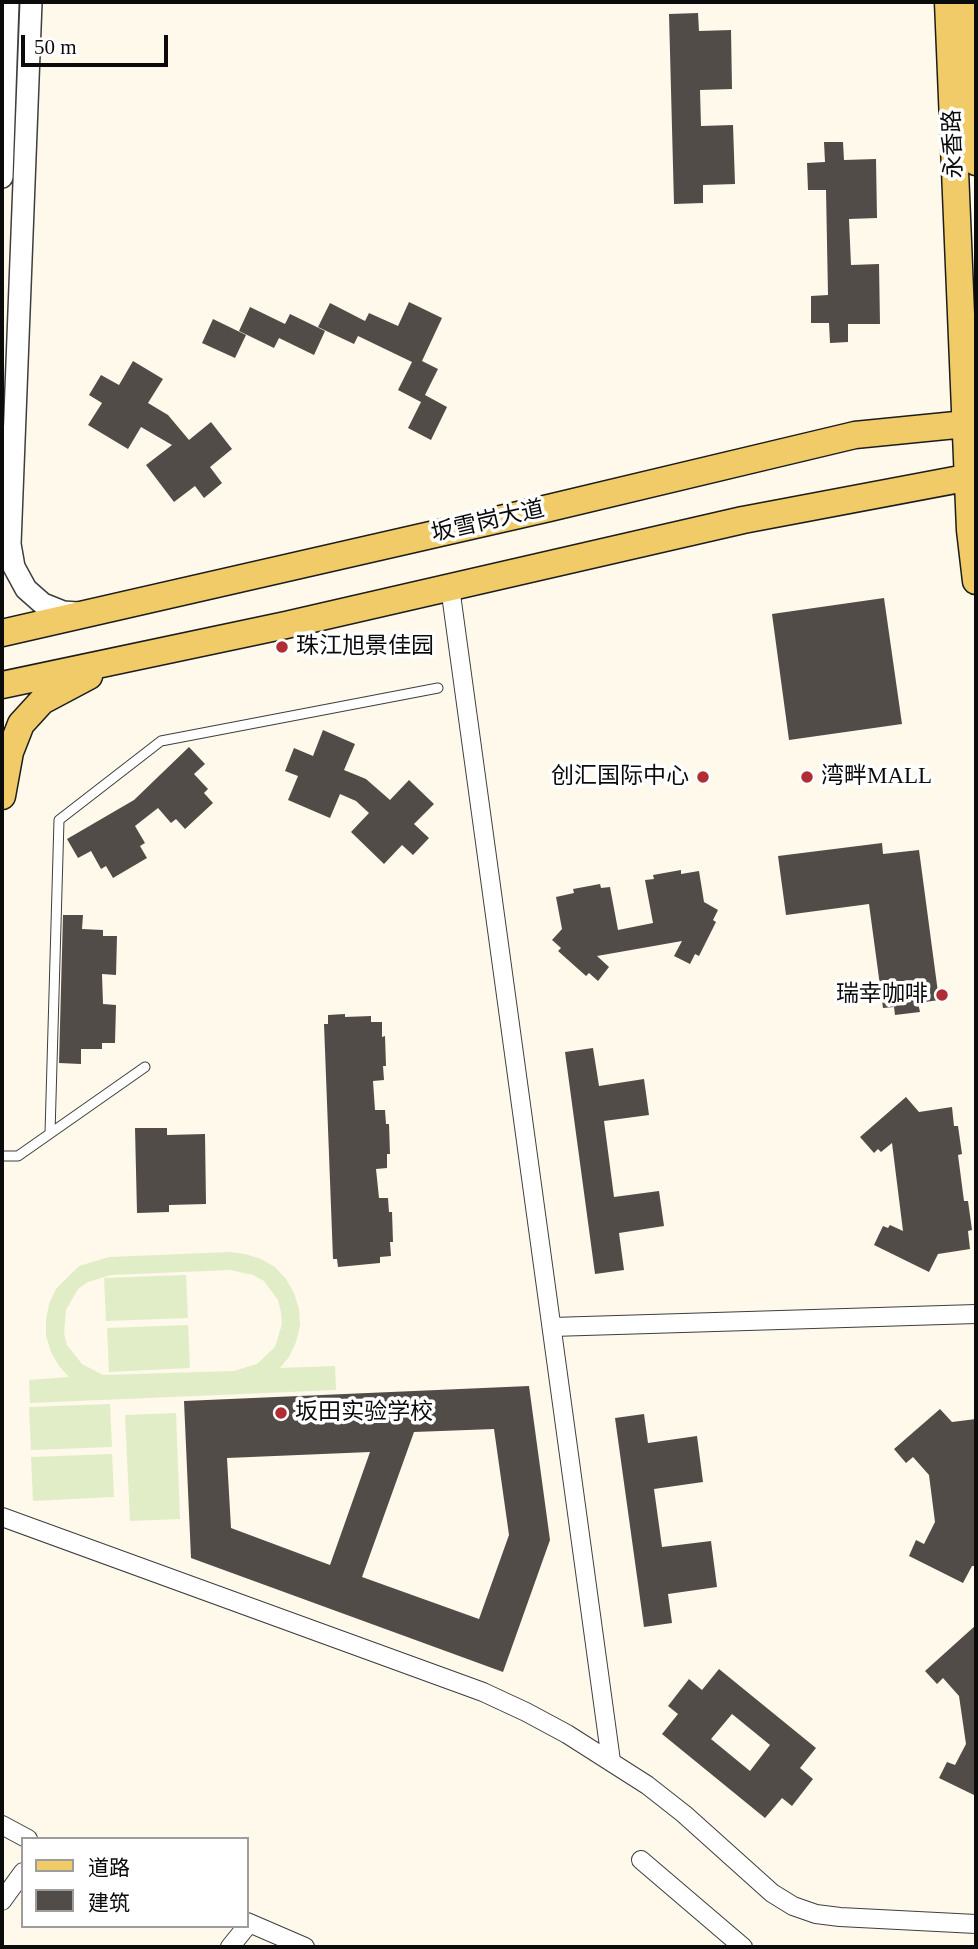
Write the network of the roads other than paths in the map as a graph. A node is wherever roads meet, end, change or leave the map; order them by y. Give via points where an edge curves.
1 (8, 2) edge
2 (31, 2) edge
3 (948, 2) edge
4 (969, 2) edge
5 (976, 162) edge
6 (2, 177) edge
7 (971, 423) edge
8 (972, 477) edge
9 (976, 581) edge
10 (450, 587) junction
11 (88, 613) junction
12 (2, 633) edge
13 (124, 659) junction
14 (2, 685) edge
15 (438, 688) dead end
16 (2, 796) edge
17 (145, 1067) dead end
18 (50, 1133) junction
19 (2, 1156) edge
20 (976, 1314) edge
21 (552, 1327) junction
22 (2, 1517) edge
23 (611, 1762) junction
24 (2, 1825) edge
25 (24, 1837) edge
26 (641, 1860) dead end
27 (21, 1875) edge
28 (2, 1901) edge
29 (976, 1924) edge
30 (248, 1925) edge
31 (245, 1928) edge
32 (230, 1947) edge
33 (305, 1947) edge
34 (743, 1947) edge

1 - 6 street
2 - 11 street via 10,544 14,567 26,589 43,604 63,612
3 - 7 main road, 永香路
4 - 5 main road, 永香路
7 - 8 main road, 永香路
7 - 11 main road, 坂雪岗大道 via 844,438
8 - 9 main road, 永香路 via 970,530
8 - 10 main road via 743,520
10 - 13 main road
10 - 21 street
11 - 12 main road, 坂雪岗大道
13 - 14 main road
13 - 16 main road via 54,693 31,712 15,738
15 - 18 lane via 161,741 59,820
17 - 18 lane
18 - 19 lane via 18,1156
20 - 21 street
21 - 23 street
22 - 23 street via 483,1692
23 - 29 street via 684,1814 772,1893 793,1906 840,1917
24 - 25 street
26 - 34 street
27 - 28 street
30 - 33 street
31 - 32 street

